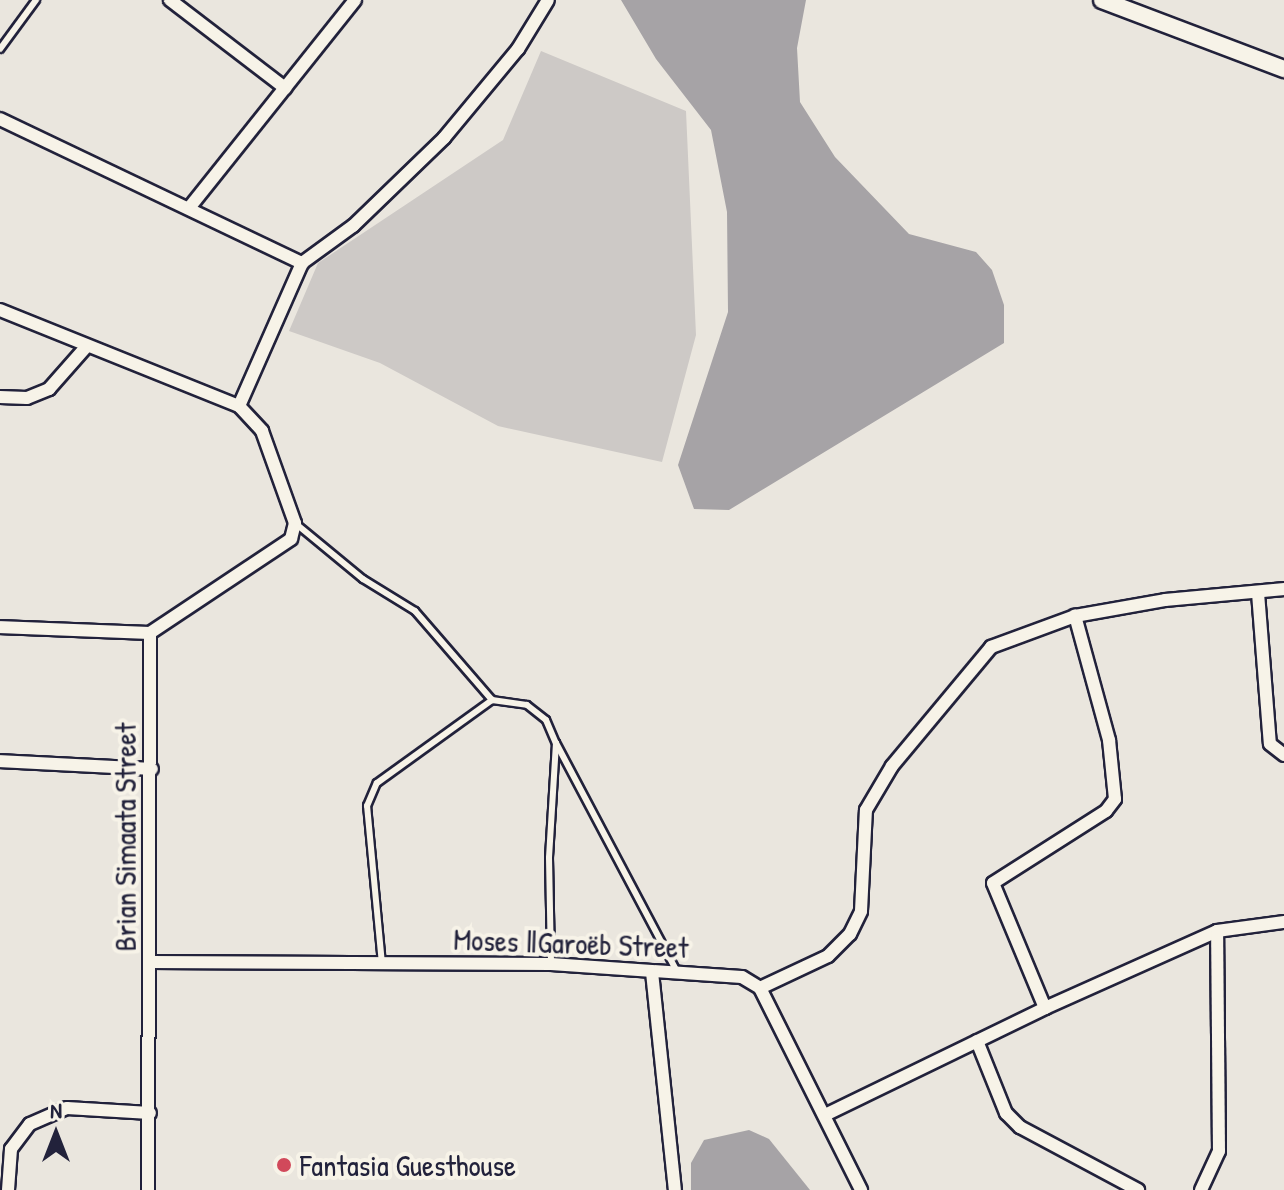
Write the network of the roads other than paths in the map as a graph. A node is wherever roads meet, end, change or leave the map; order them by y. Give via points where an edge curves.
1 (36, 0) edge
2 (170, 0) edge
3 (355, 0) edge
4 (548, 0) edge
5 (1102, 0) edge
6 (0, 49) edge
7 (1284, 69) edge
8 (285, 88) junction
9 (0, 119) edge
10 (189, 208) junction
11 (302, 263) junction
12 (0, 310) edge
13 (86, 347) junction
14 (0, 397) edge
15 (239, 406) junction
16 (295, 523) junction
17 (1284, 589) edge
18 (1258, 593) junction
19 (1075, 616) junction
20 (0, 627) edge
21 (150, 633) junction
22 (492, 700) junction
23 (556, 743) junction
24 (1284, 755) edge
25 (0, 761) edge
26 (152, 769) junction
27 (1284, 922) edge
28 (1217, 931) junction
29 (151, 962) junction
30 (382, 964) junction
31 (551, 964) junction
32 (652, 972) junction
33 (679, 973) junction
34 (760, 988) junction
35 (1045, 1008) junction
36 (977, 1041) junction
37 (150, 1113) junction
38 (825, 1115) junction
39 (5, 1149) edge
40 (8, 1190) edge
41 (148, 1190) edge
42 (675, 1190) edge
43 (861, 1190) edge
44 (1138, 1190) edge
45 (1201, 1190) edge

1 - 6 lane
2 - 8 street
3 - 8 street
4 - 11 street via 518,49 444,138 353,226
5 - 7 street
8 - 10 street
9 - 10 street
10 - 11 street
11 - 15 street
12 - 13 street
13 - 14 street via 49,389 27,398
13 - 15 street
15 - 16 street via 262,431
16 - 21 street via 291,539
16 - 22 lane via 363,579 415,611
17 - 18 street
18 - 19 street via 1165,600
18 - 24 street via 1270,744
19 - 34 street via 991,647 963,678 892,766 866,810 861,911 850,934 828,956
19 - 35 street via 1109,740 1115,799 1106,811 993,883
20 - 21 street
21 - 26 street, Brian Simaata Street
22 - 23 lane via 527,705 546,720
22 - 30 lane via 377,783 367,806
23 - 31 lane via 549,858
23 - 33 lane
25 - 26 street
26 - 29 street, Brian Simaata Street
27 - 28 street
28 - 35 street
28 - 45 street via 1219,1151
29 - 30 street, Moses ǁGaroëb Street
29 - 37 street, Brian Simaata Street
30 - 31 street, Moses ǁGaroëb Street
31 - 32 street, Moses ǁGaroëb Street
32 - 33 street, Moses ǁGaroëb Street
32 - 42 street
33 - 34 street, Moses ǁGaroëb Street via 742,977
34 - 38 street
35 - 36 street
36 - 38 street
36 - 44 street via 1006,1113 1020,1127
37 - 39 street via 67,1108 30,1124
37 - 41 street, Brian Simaata Street
38 - 43 street
39 - 40 street

